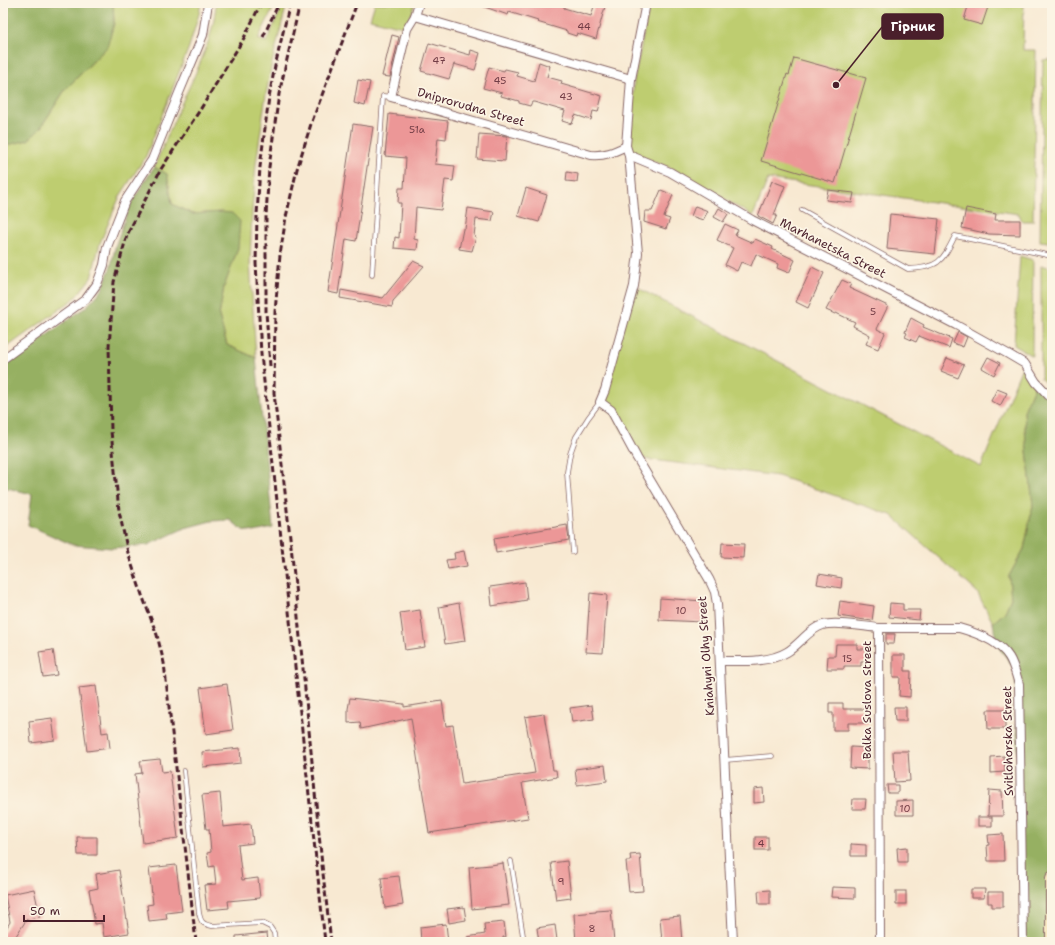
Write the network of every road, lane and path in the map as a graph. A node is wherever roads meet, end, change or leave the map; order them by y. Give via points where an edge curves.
1 (208, 3) edge
2 (419, 3) edge
3 (646, 3) edge
4 (415, 16) junction
5 (631, 79) junction
6 (391, 97) junction
7 (626, 146) junction
8 (629, 155) junction
9 (802, 210) dead end
10 (1052, 256) edge
11 (372, 276) dead end
12 (3, 359) edge
13 (1052, 399) edge
14 (600, 402) junction
15 (573, 552) dead end
16 (879, 628) junction
17 (720, 661) junction
18 (772, 756) dead end
19 (724, 760) junction
20 (184, 771) dead end
21 (511, 861) dead end
22 (1052, 878) edge
23 (1052, 921) edge
24 (275, 942) edge
25 (524, 942) edge
26 (733, 942) edge
27 (880, 942) edge
28 (1023, 942) edge
29 (1052, 942) edge

1 - 12 street via 203,35 152,160 125,201 107,247 97,284 86,299
2 - 4 street
3 - 5 street
4 - 5 street
4 - 6 street via 407,29
5 - 7 street
6 - 7 street, Dniprorudna Street via 591,155 608,154
6 - 11 lane via 383,96
7 - 8 street
8 - 13 street, Marhanetska Street via 670,172 752,220 956,325 1025,364 1036,382
8 - 14 street via 638,253 634,286
9 - 10 lane via 908,269 937,264 946,254 955,236
14 - 15 lane via 576,437 570,454 567,472
14 - 17 street, Kniahyni Olhy Street via 611,410 709,579 717,604
16 - 17 street, Balka Suslova Street via 823,625 813,630 786,653 778,656 751,661
16 - 27 street, Balka Suslova Street
16 - 28 street, Svitlohorska Street via 959,628 981,635 997,644 1015,669 1019,684
17 - 19 street, Kniahyni Olhy Street
18 - 19 lane
19 - 26 street, Kniahyni Olhy Street
20 - 24 lane via 201,921 212,926 262,923 270,927
21 - 25 lane
22 - 23 street
23 - 29 street

